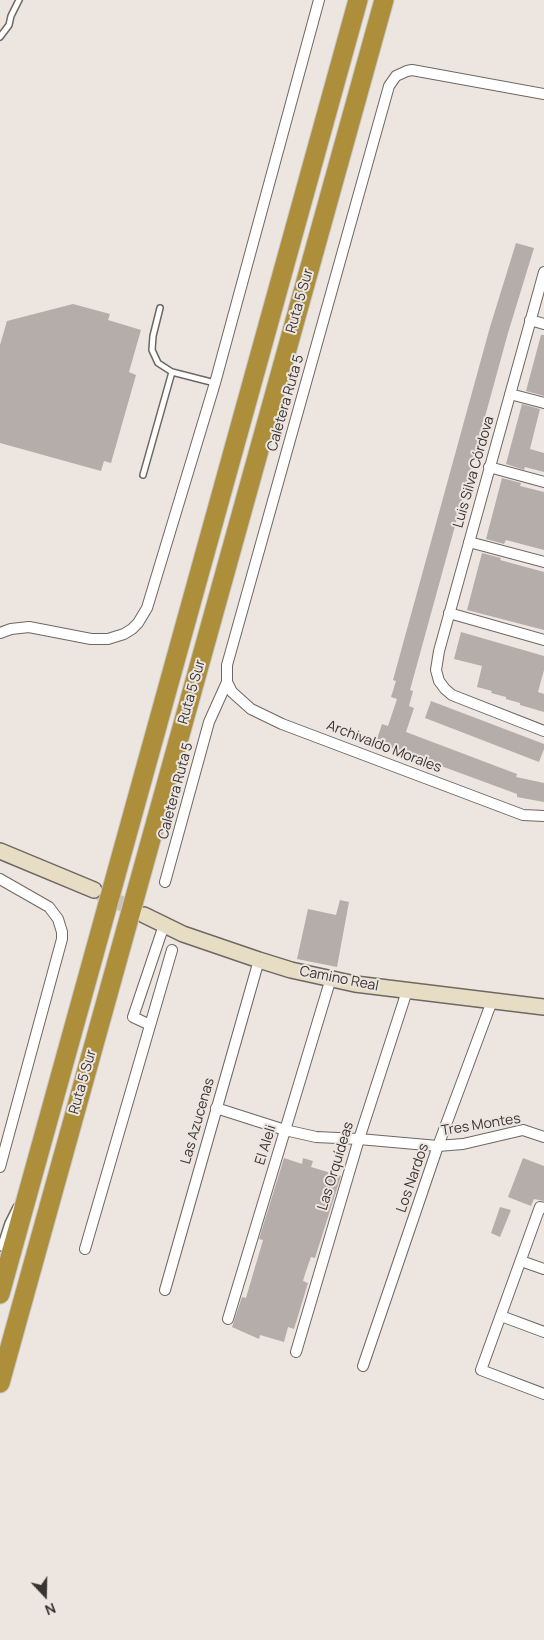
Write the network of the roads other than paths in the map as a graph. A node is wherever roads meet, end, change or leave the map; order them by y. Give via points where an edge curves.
1 (19, 0) edge
2 (319, 0) edge
3 (358, 0) edge
4 (384, 0) edge
5 (0, 37) edge
6 (544, 94) edge
7 (544, 272) edge
8 (160, 308) dead end
9 (530, 320) junction
10 (544, 324) edge
11 (172, 372) junction
12 (215, 383) junction
13 (510, 394) junction
14 (544, 403) edge
15 (489, 467) junction
16 (143, 475) dead end
17 (544, 482) edge
18 (469, 542) junction
19 (544, 562) edge
20 (449, 613) junction
21 (0, 633) edge
22 (544, 640) edge
23 (227, 682) junction
24 (544, 730) edge
25 (544, 816) edge
26 (0, 851) edge
27 (0, 879) edge
28 (165, 882) dead end
29 (94, 890) tunnel mouth
30 (144, 915) tunnel mouth
31 (164, 925) junction
32 (172, 950) dead end
33 (259, 960) junction
34 (331, 978) junction
35 (407, 991) junction
36 (492, 1001) junction
37 (544, 1007) edge
38 (150, 1026) junction
39 (216, 1108) junction
40 (285, 1130) junction
41 (544, 1137) edge
42 (358, 1139) junction
43 (438, 1146) junction
44 (0, 1167) edge
45 (30, 1186) junction
46 (542, 1207) edge
47 (0, 1248) edge
48 (85, 1249) dead end
49 (521, 1261) junction
50 (544, 1269) edge
51 (165, 1290) dead end
52 (0, 1294) edge
53 (501, 1316) junction
54 (228, 1319) dead end
55 (544, 1332) edge
56 (296, 1352) dead end
57 (363, 1366) dead end
58 (0, 1383) edge
59 (544, 1394) edge

1 - 5 lane via 9,25
2 - 12 street
3 - 45 highway, Ruta 5 Sur
4 - 58 highway, Ruta 5 Sur
6 - 23 street, Caletera Ruta 5 via 412,70 401,73 392,81 228,665
7 - 9 street, Luis Silva Córdova
8 - 11 lane via 152,350 158,363
9 - 10 street
9 - 13 street, Luis Silva Córdova
11 - 12 lane
11 - 16 lane
12 - 21 street via 147,608 138,623 124,634 108,639 91,639 29,627
13 - 14 street
13 - 15 street, Luis Silva Córdova
15 - 17 street
15 - 18 street, Luis Silva Córdova
18 - 19 street
18 - 20 street, Luis Silva Córdova
20 - 22 street
20 - 24 street, Luis Silva Córdova via 436,670 445,689 458,698
23 - 25 street, Archivaldo Morales via 232,692 251,708 282,724 523,815
23 - 28 street, Caletera Ruta 5 via 209,722
26 - 29 street
27 - 44 street via 49,907 62,932 61,946
30 - 31 street, Camino Real
31 - 33 street, Camino Real
31 - 38 street via 133,1017
32 - 38 street
33 - 34 street, Camino Real
33 - 39 street, Las Azucenas
34 - 35 street, Camino Real
34 - 40 street, El Aleli
35 - 36 street, Camino Real
35 - 42 street, Las Orquídeas
36 - 37 street, Camino Real
36 - 43 street, Los Nardos
38 - 48 street
39 - 40 street, Tres Montes
39 - 51 street, Las Azucenas
40 - 42 street, Tres Montes via 316,1137
40 - 54 street, El Aleli
41 - 43 street, Tres Montes via 523,1130 463,1144
42 - 43 street, Tres Montes
42 - 56 street, Las Orquídeas
43 - 57 street, Los Nardos
45 - 47 lane via 14,1210
45 - 52 highway, Ruta 5 Sur
46 - 49 street
49 - 50 street
49 - 53 street
53 - 55 street
53 - 59 street via 482,1370

